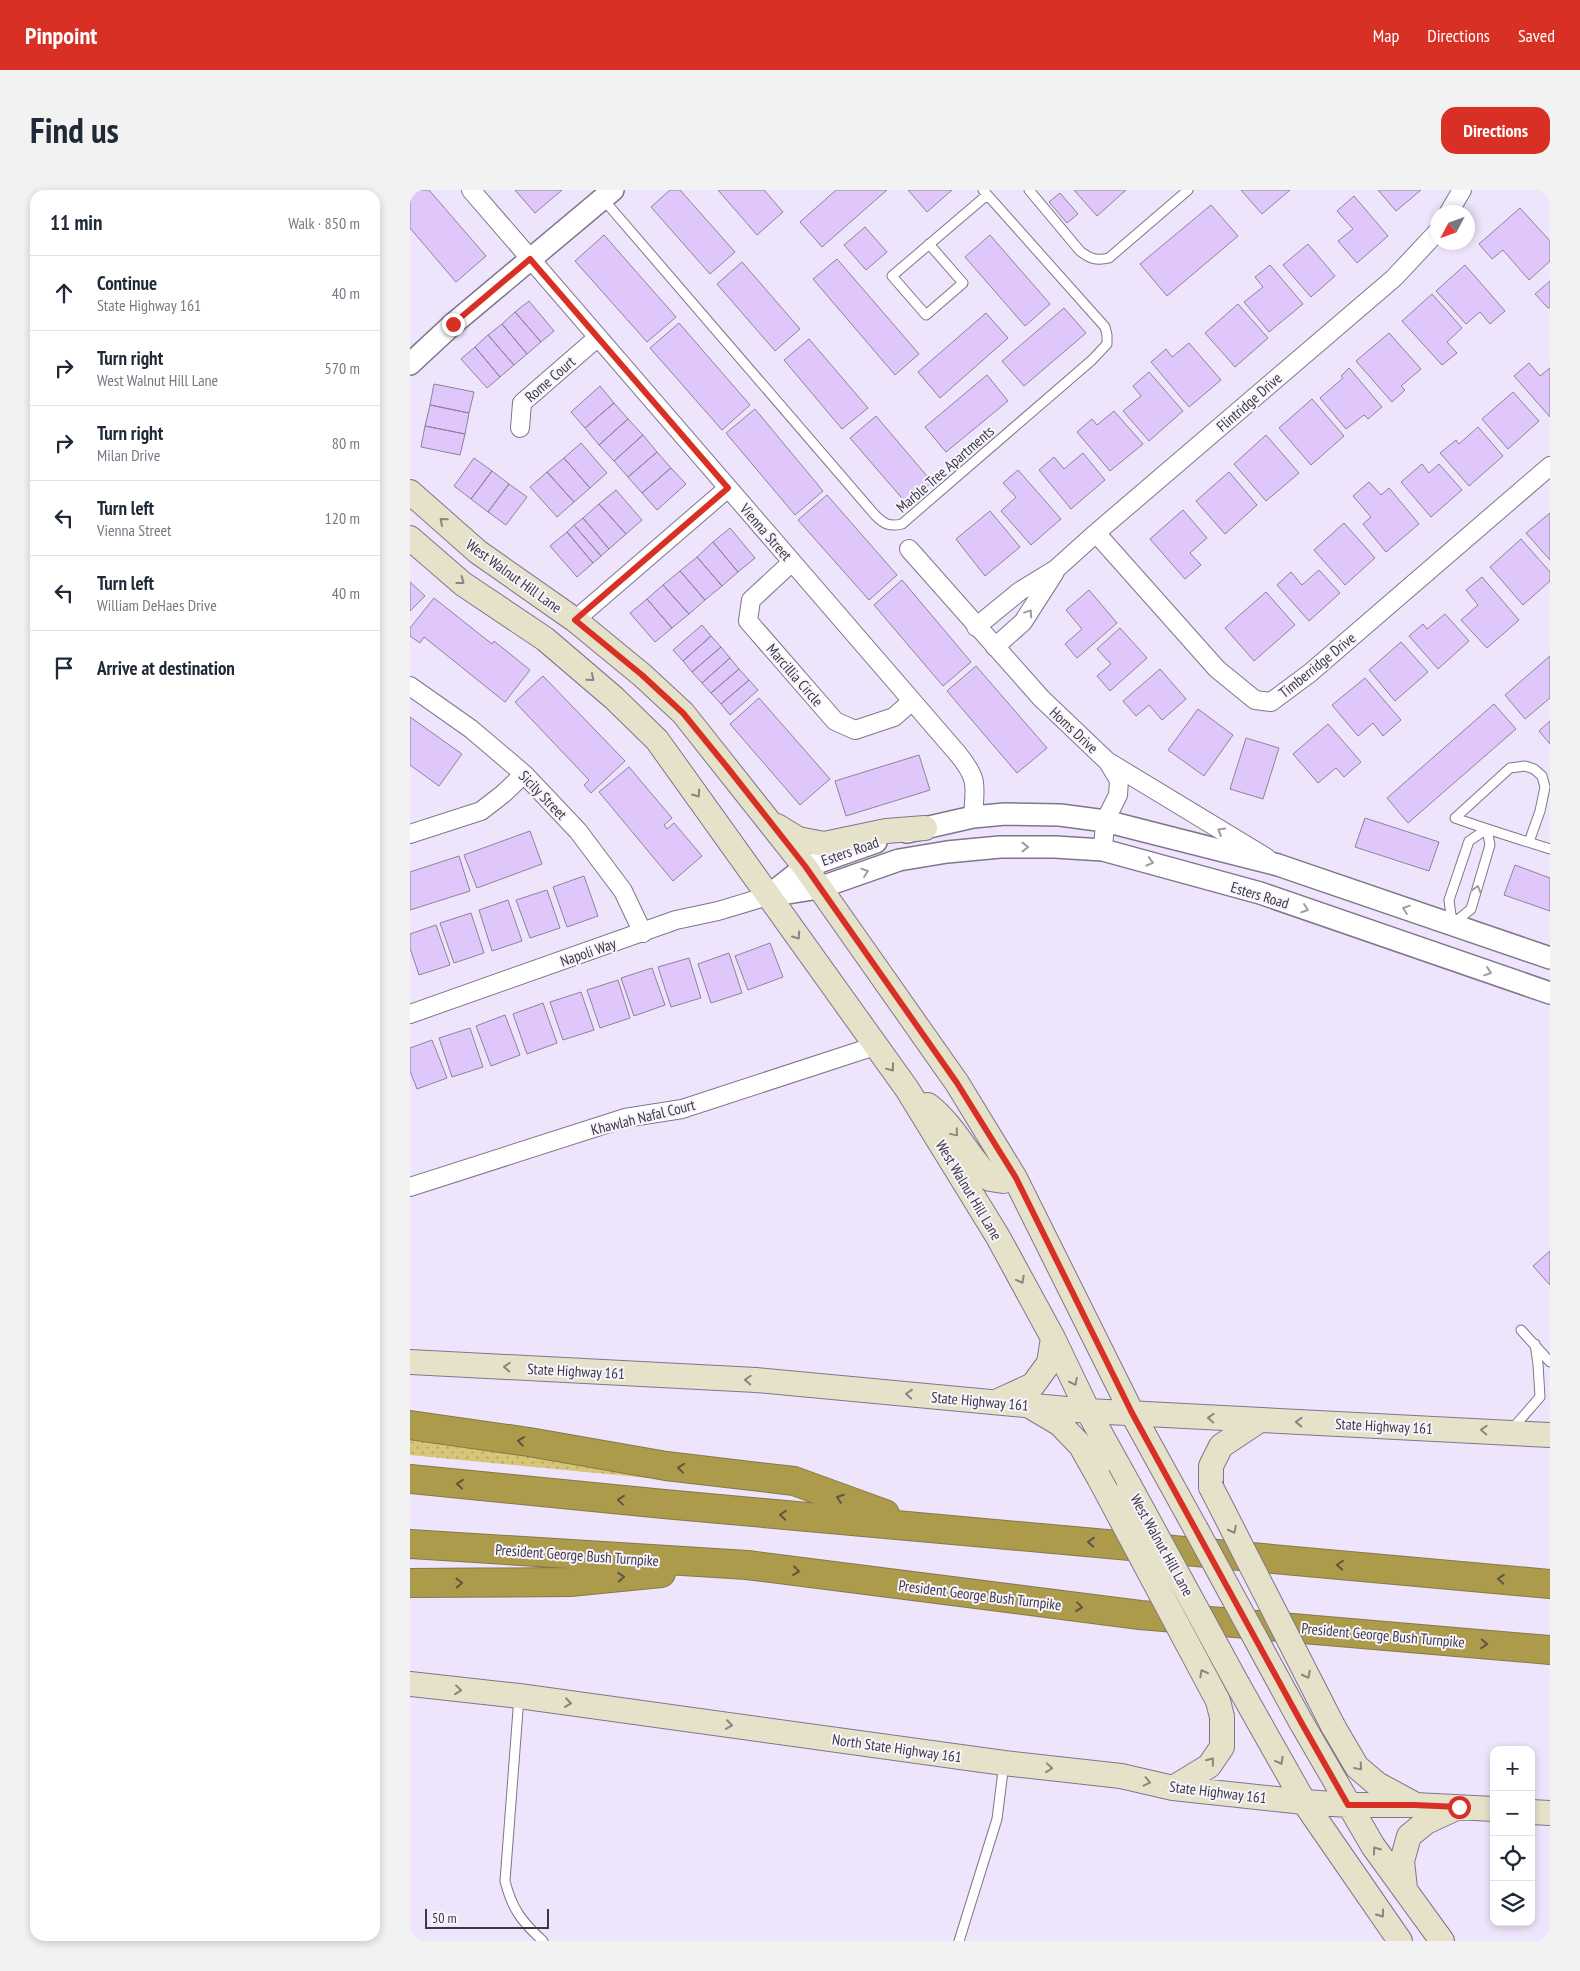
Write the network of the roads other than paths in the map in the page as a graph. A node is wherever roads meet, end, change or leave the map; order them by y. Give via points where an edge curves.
1 (471, 190) edge
2 (1029, 190) edge
3 (1188, 190) edge
4 (1462, 190) edge
5 (985, 193) edge
6 (607, 194) edge
7 (1453, 205) edge
8 (1430, 240) edge
9 (929, 244) junction
10 (530, 259) junction
11 (598, 338) junction
12 (414, 354) edge
13 (520, 428) dead end
14 (1550, 466) edge
15 (728, 488) junction
16 (410, 492) edge
17 (1096, 533) junction
18 (410, 538) edge
19 (909, 549) dead end
20 (792, 562) junction
21 (1056, 569) junction
22 (575, 620) junction
23 (976, 627) junction
24 (994, 647) junction
25 (410, 686) edge
26 (912, 701) junction
27 (1107, 761) junction
28 (524, 774) junction
29 (973, 817) junction
30 (769, 820) junction
31 (1105, 821) junction
32 (924, 828) junction
33 (1487, 829) junction
34 (410, 834) edge
35 (1529, 842) junction
36 (1550, 849) edge
37 (1103, 850) junction
38 (1278, 865) junction
39 (805, 866) junction
40 (819, 888) junction
41 (768, 896) junction
42 (1452, 925) junction
43 (643, 933) junction
44 (1442, 956) junction
45 (1550, 958) edge
46 (1550, 993) edge
47 (410, 1014) edge
48 (875, 1046) junction
49 (907, 1089) junction
50 (1016, 1178) junction
51 (410, 1187) edge
52 (1521, 1330) dead end
53 (1053, 1338) junction
54 (1535, 1344) junction
55 (410, 1362) edge
56 (1550, 1362) edge
57 (996, 1402) junction
58 (1028, 1405) junction
59 (1088, 1411) junction
60 (1132, 1413) junction
61 (1260, 1420) junction
62 (410, 1425) edge
63 (1509, 1432) junction
64 (1550, 1435) edge
65 (410, 1479) edge
66 (919, 1526) junction
67 (410, 1544) edge
68 (748, 1565) junction
69 (410, 1583) edge
70 (1550, 1584) edge
71 (1550, 1650) edge
72 (410, 1684) edge
73 (520, 1696) junction
74 (1004, 1763) junction
75 (1173, 1788) junction
76 (1304, 1802) junction
77 (1348, 1805) junction
78 (1415, 1805) junction
79 (1459, 1807) junction
80 (1490, 1809) edge
81 (1535, 1812) edge
82 (1550, 1813) edge
83 (1406, 1889) junction
84 (543, 1941) edge
85 (959, 1941) edge
86 (1400, 1941) edge
87 (1442, 1941) edge

1 - 10 street, Vienna Street
2 - 3 lane via 1080,251 1099,261 1109,258
4 - 7 street
5 - 6 lane, Marble Tree Apartments via 1105,327 1107,344 902,524 889,526 875,515
5 - 9 lane, Marble Tree Apartments
6 - 10 street
8 - 17 street, Flintridge Drive via 1394,278
9 - 9 lane, Marble Tree Apartments via 892,276 926,315 963,283
10 - 11 street, Vienna Street
10 - 12 street
11 - 13 street, Rome Court via 522,403
11 - 15 street, Vienna Street
14 - 17 street, Timberridge Drive via 1310,673 1271,702 1254,700 1217,669
15 - 20 street, Vienna Street
15 - 22 street
22 -> 16 main road, West Walnut Hill Lane via 478,552
17 - 21 street, Flintridge Drive
18 -> 41 main road, West Walnut Hill Lane via 463,584 545,639 657,740
19 - 23 street, Homs Drive
20 - 26 street, Vienna Street
20 - 26 street, Marcillia Circle via 751,600 748,621 835,721 855,730 894,717
21 - 23 street, Flintridge Drive via 1020,591
24 -> 21 street, Flintridge Drive via 1023,622
22 - 30 main road, West Walnut Hill Lane via 683,713
23 - 24 street, Homs Drive
24 - 27 street, Homs Drive via 1040,698
25 - 28 street, Sicily Street via 471,729
26 - 29 street, Vienna Street via 970,769 975,782
27 - 31 street via 1119,780 1118,795
38 -> 27 street, Homs Drive
28 - 34 street via 481,811
28 - 43 street, Sicily Street via 578,831 623,891
29 - 31 street, Esters Road via 1060,815
29 - 32 street, Esters Road
30 - 32 main road via 798,839 824,844 886,831
30 - 39 main road, West Walnut Hill Lane
31 - 37 street
31 - 38 street, Esters Road
32 - 39 street, Esters Road
33 - 35 lane
33 - 35 lane via 1455,818 1510,768 1525,766 1542,776 1545,787
42 -> 33 lane via 1471,909 1490,845
33 - 42 lane via 1469,841 1449,900
35 - 36 lane
40 -> 37 street, Esters Road via 899,860 947,852 1000,847
37 -> 44 street, Esters Road via 1260,894
42 -> 38 street, Esters Road
39 - 40 main road, West Walnut Hill Lane
39 - 41 street, Esters Road
40 - 41 street, Esters Road
40 - 50 main road, West Walnut Hill Lane via 957,1083
41 - 43 street, Napoli Way via 676,920
41 -> 48 main road, West Walnut Hill Lane
42 - 44 street
42 - 45 street, Esters Road
43 - 47 street, Napoli Way
44 -> 46 street, Esters Road
48 -> 49 main road, West Walnut Hill Lane
48 - 51 street, Khawlah Nafal Court via 682,1109 625,1118
49 -> 50 main road via 936,1111 990,1179 1004,1181
49 -> 53 main road, West Walnut Hill Lane via 998,1237
50 - 60 main road, West Walnut Hill Lane
52 - 54 lane
53 - 57 main road via 1048,1364 1033,1385
53 -> 59 main road, West Walnut Hill Lane
54 - 56 lane
54 - 63 lane via 1540,1397
57 -> 55 main road, State Highway 161 via 756,1380
57 - 58 main road, State Highway 161
58 - 59 main road, State Highway 161
75 -> 58 main road, bridge via 1209,1766 1222,1747 1222,1718 1218,1701 1081,1446 1060,1424
59 - 60 main road, State Highway 161
59 -> 76 main road, West Walnut Hill Lane, bridge
61 -> 60 main road, State Highway 161
60 - 77 main road, West Walnut Hill Lane, bridge
63 -> 61 main road, State Highway 161
61 -> 78 main road, bridge via 1221,1446 1212,1466 1211,1487 1357,1767 1377,1784
66 -> 62 highway via 794,1481 666,1466
63 - 64 main road, State Highway 161
66 -> 65 highway
70 -> 66 highway
67 - 68 highway, President George Bush Turnpike
69 -> 68 highway via 570,1582
68 -> 71 highway, President George Bush Turnpike via 1140,1615
72 -> 73 main road
73 -> 74 main road, North State Highway 161
73 - 84 lane via 505,1881 510,1900 520,1918
74 -> 75 main road, State Highway 161 via 1121,1776
74 - 85 lane via 996,1819
75 - 76 main road, State Highway 161
76 - 77 main road, State Highway 161
76 -> 86 main road, West Walnut Hill Lane
77 - 78 main road, State Highway 161
83 -> 77 main road, West Walnut Hill Lane via 1373,1846
78 - 79 main road, State Highway 161
79 - 80 main road, State Highway 161
79 - 83 main road via 1426,1822 1409,1836 1402,1861
81 - 82 main road
83 - 87 main road, West Walnut Hill Lane

